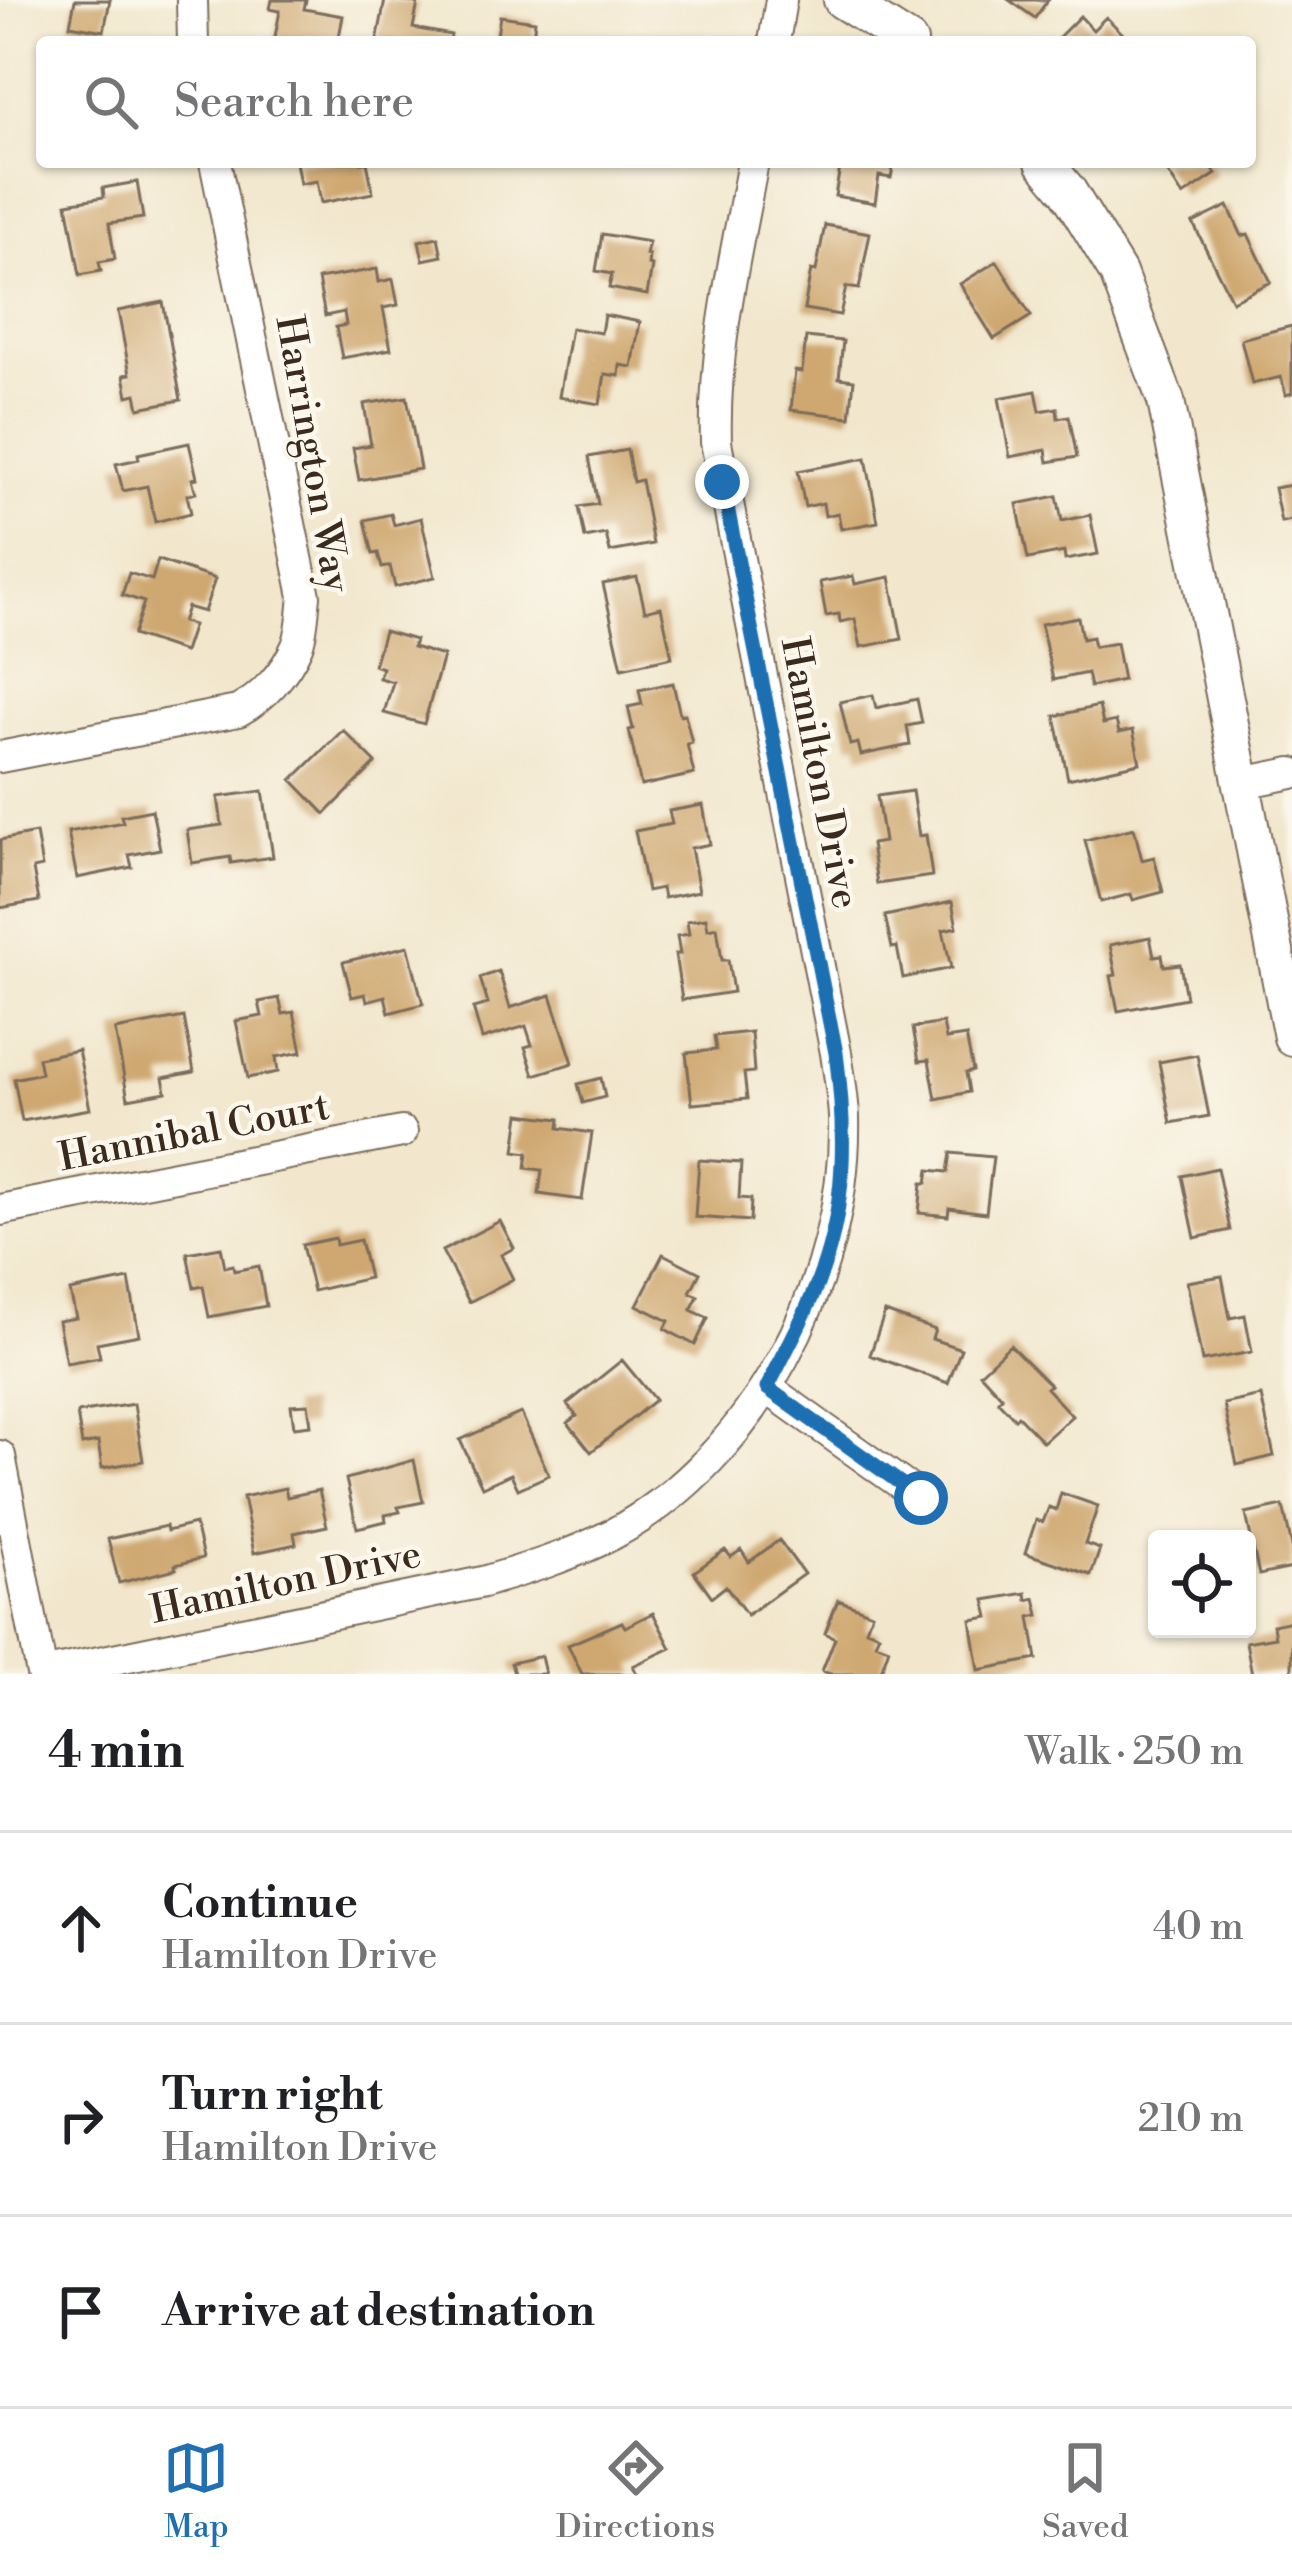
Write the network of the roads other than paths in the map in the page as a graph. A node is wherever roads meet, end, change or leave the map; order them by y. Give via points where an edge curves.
1 (193, 0) edge
2 (782, 0) edge
3 (842, 0) edge
4 (194, 36) edge
5 (775, 36) edge
6 (899, 36) edge
7 (216, 168) edge
8 (752, 168) edge
9 (1049, 168) edge
10 (0, 757) edge
11 (1292, 773) edge
12 (1243, 783) junction
13 (1292, 1037) edge
14 (402, 1132) dead end
15 (0, 1210) edge
16 (767, 1388) junction
17 (0, 1456) edge
18 (921, 1498) dead end
19 (42, 1674) edge

1 - 4 street
2 - 5 street
3 - 6 street
7 - 10 street, Harrington Way via 305,596 298,643 278,678 238,711
8 - 16 street, Hamilton Drive via 721,339 716,442 844,1115 826,1258
9 - 12 street via 1118,273 1166,401
11 - 12 street
12 - 13 street
14 - 15 street, Hannibal Court
16 - 18 street
16 - 19 street, Hamilton Drive via 671,1494 550,1563
17 - 19 street

